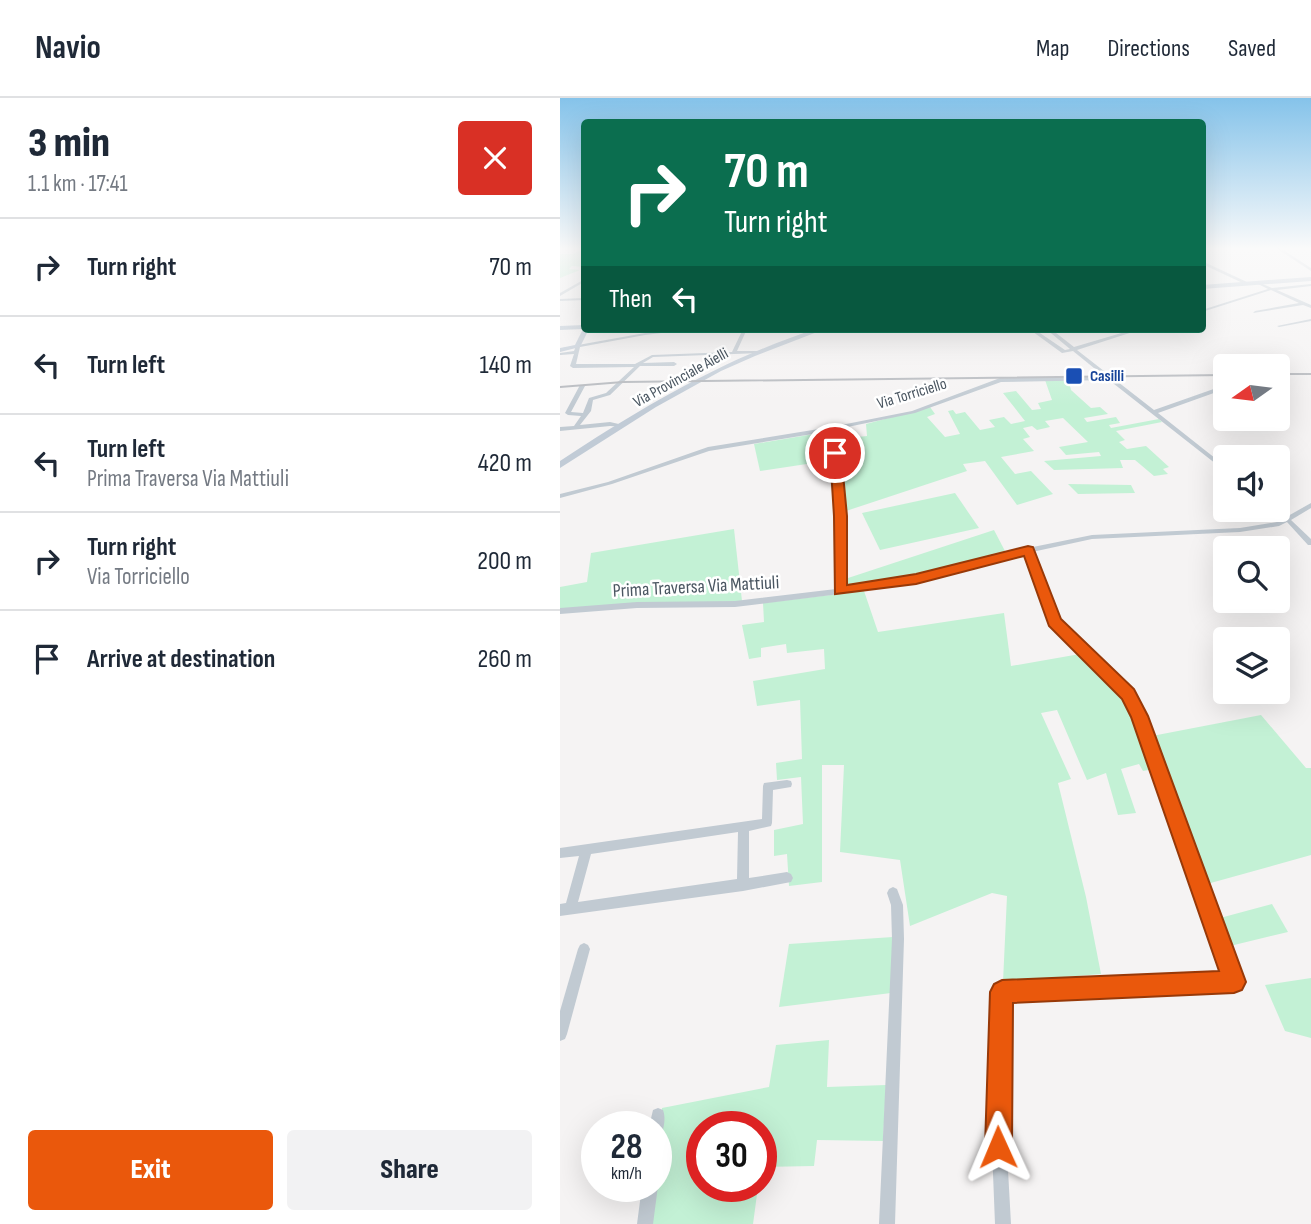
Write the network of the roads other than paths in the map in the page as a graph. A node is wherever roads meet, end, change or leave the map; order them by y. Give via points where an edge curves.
1 (1235, 301) edge
2 (1296, 301) edge
3 (1309, 301) edge
4 (1301, 303) junction
5 (1311, 307) edge
6 (1206, 310) edge
7 (1255, 312) dead end
8 (1311, 320) edge
9 (1279, 326) dead end
10 (560, 328) edge
11 (581, 328) edge
12 (583, 333) edge
13 (655, 333) edge
14 (744, 333) edge
15 (811, 333) edge
16 (1036, 333) edge
17 (1053, 333) edge
18 (1128, 333) edge
19 (1046, 341) junction
20 (1039, 342) dead end
21 (577, 349) junction
22 (1075, 350) junction
23 (560, 352) edge
24 (761, 352) junction
25 (734, 353) junction
26 (674, 364) dead end
27 (637, 365) junction
28 (1111, 378) junction
29 (582, 386) dead end
30 (1213, 391) edge
31 (1155, 412) junction
32 (585, 415) junction
33 (621, 426) junction
34 (575, 428) junction
35 (560, 429) edge
36 (833, 432) dead end
37 (1213, 459) edge
38 (560, 465) edge
39 (560, 496) edge
40 (1311, 505) edge
41 (1290, 520) edge
42 (1283, 522) edge
43 (1289, 522) edge
44 (1311, 543) edge
45 (1028, 550) junction
46 (840, 591) junction
47 (560, 611) edge
48 (787, 784) dead end
49 (744, 827) junction
50 (586, 850) junction
51 (560, 853) edge
52 (787, 878) dead end
53 (743, 885) junction
54 (893, 893) dead end
55 (565, 909) edge
56 (584, 949) dead end
57 (560, 1034) edge
58 (648, 1202) edge
59 (645, 1224) edge
60 (887, 1224) edge
61 (1003, 1224) edge

1 - 6 street
2 - 4 street
3 - 4 street
4 - 5 street
4 - 7 street
8 - 9 street
10 - 11 street
12 - 21 street
13 - 21 street
14 - 25 street
15 - 24 street, Via Provinciale Aielli
16 - 19 street
17 - 22 street
18 - 22 street
19 - 20 street
19 - 22 street via 1064,352
21 - 23 street
21 - 27 street via 573,366
22 - 28 street
24 - 25 street
24 - 33 street, Via Provinciale Aielli via 702,379
25 - 27 street via 652,356
26 - 27 street
27 - 32 street via 608,394 591,399
28 - 31 street
28 - 39 street, Via Torriciello via 1000,380 900,415 708,449
29 - 32 street via 568,413
30 - 31 street
31 - 37 street
32 - 34 street
33 - 34 street
33 - 38 street, Via Provinciale Aielli
34 - 35 street
36 - 46 street via 841,516
40 - 41 street
42 - 45 street, Prima Traversa Via Mattiuli via 1240,530 1092,537
43 - 44 street
45 - 46 street, Prima Traversa Via Mattiuli via 916,579
45 - 61 street via 1055,622 1128,694 1140,716 1234,982 1002,992 998,1098
46 - 47 street, Prima Traversa Via Mattiuli via 735,604
48 - 49 street via 768,786 767,823
49 - 50 street
49 - 53 street
50 - 51 street
50 - 55 street
52 - 53 street
53 - 55 street
54 - 60 street via 898,939
56 - 57 street
58 - 59 street

